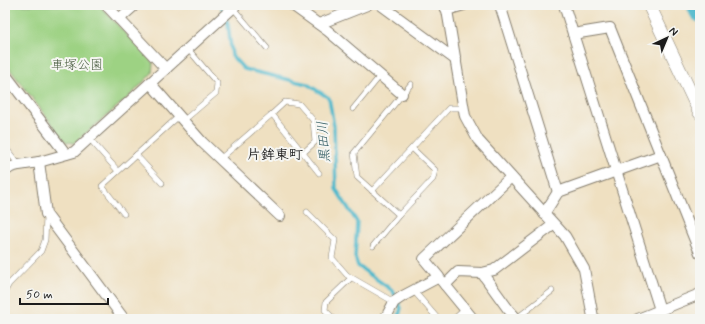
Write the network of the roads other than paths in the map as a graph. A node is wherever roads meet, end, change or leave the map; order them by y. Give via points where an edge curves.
1 (106, 5) edge
2 (135, 5) edge
3 (367, 5) edge
4 (381, 5) edge
5 (464, 5) edge
6 (500, 5) edge
7 (564, 5) edge
8 (649, 5) edge
9 (294, 6) edge
10 (233, 7) edge
11 (445, 8) edge
12 (119, 19) junction
13 (320, 24) junction
14 (573, 34) junction
15 (188, 48) junction
16 (267, 48) dead end
17 (456, 60) junction
18 (166, 69) junction
19 (5, 74) edge
20 (380, 76) junction
21 (150, 83) junction
22 (411, 84) dead end
23 (402, 94) junction
24 (464, 108) junction
25 (353, 109) dead end
26 (272, 114) junction
27 (700, 114) edge
28 (181, 119) junction
29 (89, 138) junction
30 (5, 147) edge
31 (412, 148) junction
32 (303, 153) junction
33 (66, 154) junction
34 (136, 155) junction
35 (661, 155) junction
36 (220, 159) junction
37 (39, 162) junction
38 (19, 165) junction
39 (5, 171) edge
40 (118, 171) junction
41 (616, 171) junction
42 (319, 173) dead end
43 (511, 177) junction
44 (162, 183) dead end
45 (372, 190) junction
46 (558, 192) junction
47 (307, 212) dead end
48 (46, 214) junction
49 (124, 214) dead end
50 (544, 214) junction
51 (399, 215) junction
52 (280, 216) dead end
53 (554, 225) junction
54 (373, 246) dead end
55 (700, 254) edge
56 (482, 273) junction
57 (351, 278) junction
58 (442, 281) junction
59 (413, 290) junction
60 (5, 291) edge
61 (552, 291) dead end
62 (700, 294) edge
63 (397, 300) junction
64 (465, 309) junction
65 (660, 310) junction
66 (124, 319) edge
67 (334, 319) edge
68 (385, 319) edge
69 (438, 319) edge
70 (454, 319) edge
71 (474, 319) edge
72 (517, 319) edge
73 (595, 319) edge
74 (638, 319) edge

1 - 12 street
2 - 12 street
3 - 13 street
4 - 17 street
5 - 11 street
6 - 46 street
7 - 14 street
8 - 27 street
9 - 13 street
10 - 15 street
10 - 16 lane
11 - 17 street
12 - 18 street
13 - 20 street
14 - 35 street via 610,28
14 - 41 street
15 - 18 street
15 - 28 lane via 217,83 216,93
17 - 24 street
18 - 21 street
19 - 33 street
20 - 23 street
20 - 25 lane
21 - 28 street
21 - 29 street
22 - 23 lane
23 - 45 lane via 354,153 357,177
24 - 31 lane via 450,108
24 - 43 street via 465,116 478,140
26 - 32 lane
26 - 32 lane via 286,102 299,104 313,120 315,142
26 - 36 lane
28 - 34 lane
28 - 36 street
29 - 33 street via 74,152
29 - 40 lane
30 - 38 lane
31 - 45 lane
31 - 51 lane via 435,170 433,179
32 - 42 lane
33 - 37 street
34 - 40 lane
34 - 44 lane
35 - 41 street
35 - 55 street
36 - 52 street
37 - 38 street
37 - 48 street
38 - 39 street
40 - 49 lane via 102,186
41 - 46 street
41 - 65 street
43 - 50 street
43 - 58 street via 424,259
45 - 51 lane
46 - 50 street
47 - 57 lane via 335,240 332,258
48 - 60 lane via 45,240 40,251
48 - 66 street
50 - 53 street
51 - 54 lane
53 - 56 street via 494,270
53 - 73 street via 565,236 584,269
56 - 58 street via 458,272
56 - 72 street
57 - 63 lane
57 - 67 lane via 326,302 325,310
58 - 59 street
58 - 64 street
59 - 63 street
59 - 69 lane
61 - 72 lane
62 - 65 street
63 - 68 street
64 - 70 lane
64 - 71 street
65 - 74 street

